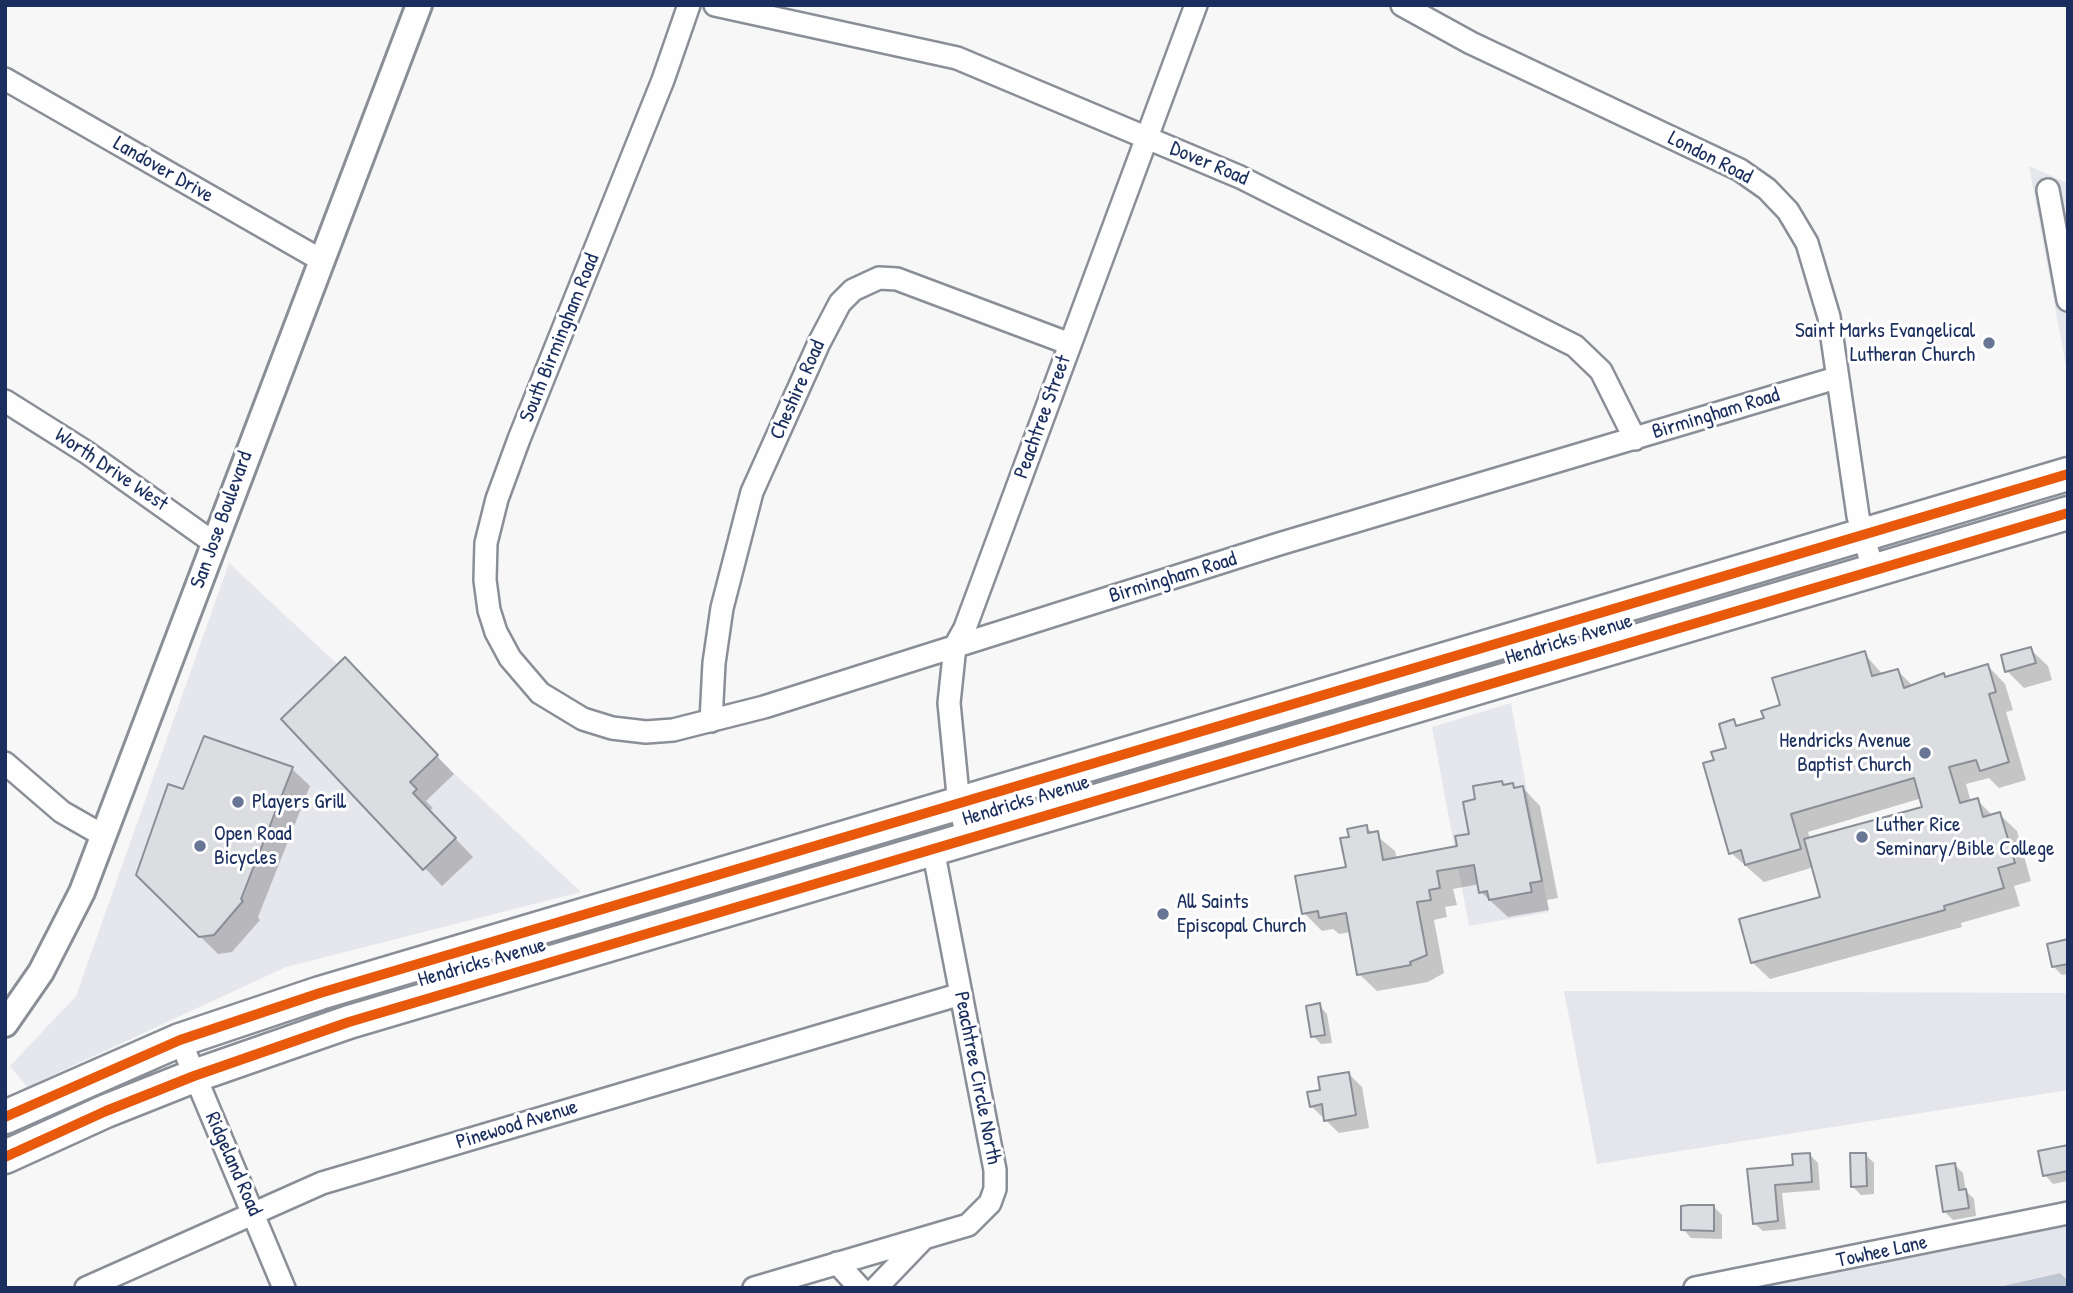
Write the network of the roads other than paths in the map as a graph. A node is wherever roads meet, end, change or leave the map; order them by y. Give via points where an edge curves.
1 (419, 5) edge
2 (690, 5) edge
3 (715, 5) edge
4 (1196, 5) edge
5 (1402, 5) edge
6 (5, 79) edge
7 (1146, 137) junction
8 (2048, 190) dead end
9 (321, 260) junction
10 (2068, 300) edge
11 (1070, 345) junction
12 (1836, 378) junction
13 (5, 401) edge
14 (1634, 439) junction
15 (2068, 474) edge
16 (2068, 513) edge
17 (1861, 536) junction
18 (214, 543) junction
19 (1874, 573) junction
20 (1602, 614) junction
21 (955, 646) junction
22 (1612, 647) junction
23 (521, 673) joint
24 (1402, 673) junction
25 (1418, 706) junction
26 (711, 721) junction
27 (1178, 738) junction
28 (5, 763) edge
29 (1188, 773) junction
30 (959, 805) junction
31 (104, 836) junction
32 (968, 838) junction
33 (933, 849) junction
34 (565, 921) junction
35 (575, 956) junction
36 (961, 994) junction
37 (5, 1024) edge
38 (180, 1040) junction
39 (194, 1076) junction
40 (5, 1118) edge
41 (5, 1157) edge
42 (255, 1212) junction
43 (2068, 1213) edge
44 (925, 1238) junction
45 (837, 1263) junction
46 (86, 1288) edge
47 (284, 1288) edge
48 (754, 1288) edge
49 (860, 1288) edge
50 (876, 1288) edge
51 (1695, 1288) edge

1 - 9 street, San Jose Boulevard
2 - 23 street, South Birmingham Road via 492,517 484,562 489,610 496,632
3 - 7 street, Dover Road via 957,58
4 - 7 street, Peachtree Street
5 - 12 street, London Road via 1471,43 1740,170 1767,189 1788,211 1815,262 1829,317
6 - 9 street, Landover Drive
7 - 11 street, Peachtree Street
7 - 14 street, Dover Road via 1240,177 1575,346 1601,371
8 - 10 street
9 - 18 street, San Jose Boulevard
11 - 21 street, Peachtree Street
11 - 26 street, Cheshire Road via 898,279 879,278 853,290 840,303 752,492 722,608
12 - 14 street, Birmingham Road
12 - 17 street, London Road
13 - 18 street, Worth Drive West
14 - 21 street, Birmingham Road
15 - 17 main road, Hendricks Avenue
16 - 19 main road, Hendricks Avenue
17 - 19 street, London Road
17 - 20 main road, Hendricks Avenue
18 - 31 street, San Jose Boulevard
19 - 22 main road, Hendricks Avenue
20 - 22 main road
20 - 24 main road, Hendricks Avenue
21 - 26 street, Birmingham Road
21 - 30 street, Peachtree Street via 948,703
22 - 25 main road, Hendricks Avenue
23 - 26 street, Birmingham Road via 568,712 612,728 646,732
24 - 25 main road
24 - 27 main road, Hendricks Avenue
25 - 29 main road, Hendricks Avenue
27 - 29 main road
27 - 30 main road, Hendricks Avenue
28 - 31 street via 62,812
29 - 32 main road, Hendricks Avenue
30 - 32 street, Peachtree Street
30 - 34 main road, Hendricks Avenue
31 - 37 street, San Jose Boulevard via 58,942
32 - 33 main road, Hendricks Avenue
33 - 35 main road, Hendricks Avenue
33 - 36 street, Peachtree Circle North
34 - 35 main road
34 - 38 main road, Hendricks Avenue via 320,993
35 - 39 main road, Hendricks Avenue via 349,1022
36 - 42 street, Pinewood Avenue via 322,1183
36 - 44 street, Peachtree Circle North via 995,1189 982,1215 968,1225
38 - 39 street, Ridgeland Road
38 - 40 main road, Hendricks Avenue
39 - 41 main road, Hendricks Avenue
39 - 42 street, Ridgeland Road
42 - 46 street, Pinewood Avenue
42 - 47 street, Ridgeland Road
43 - 51 street, Towhee Lane
44 - 45 street
44 - 50 street, Peachtree Circle North
45 - 48 street
45 - 49 street

